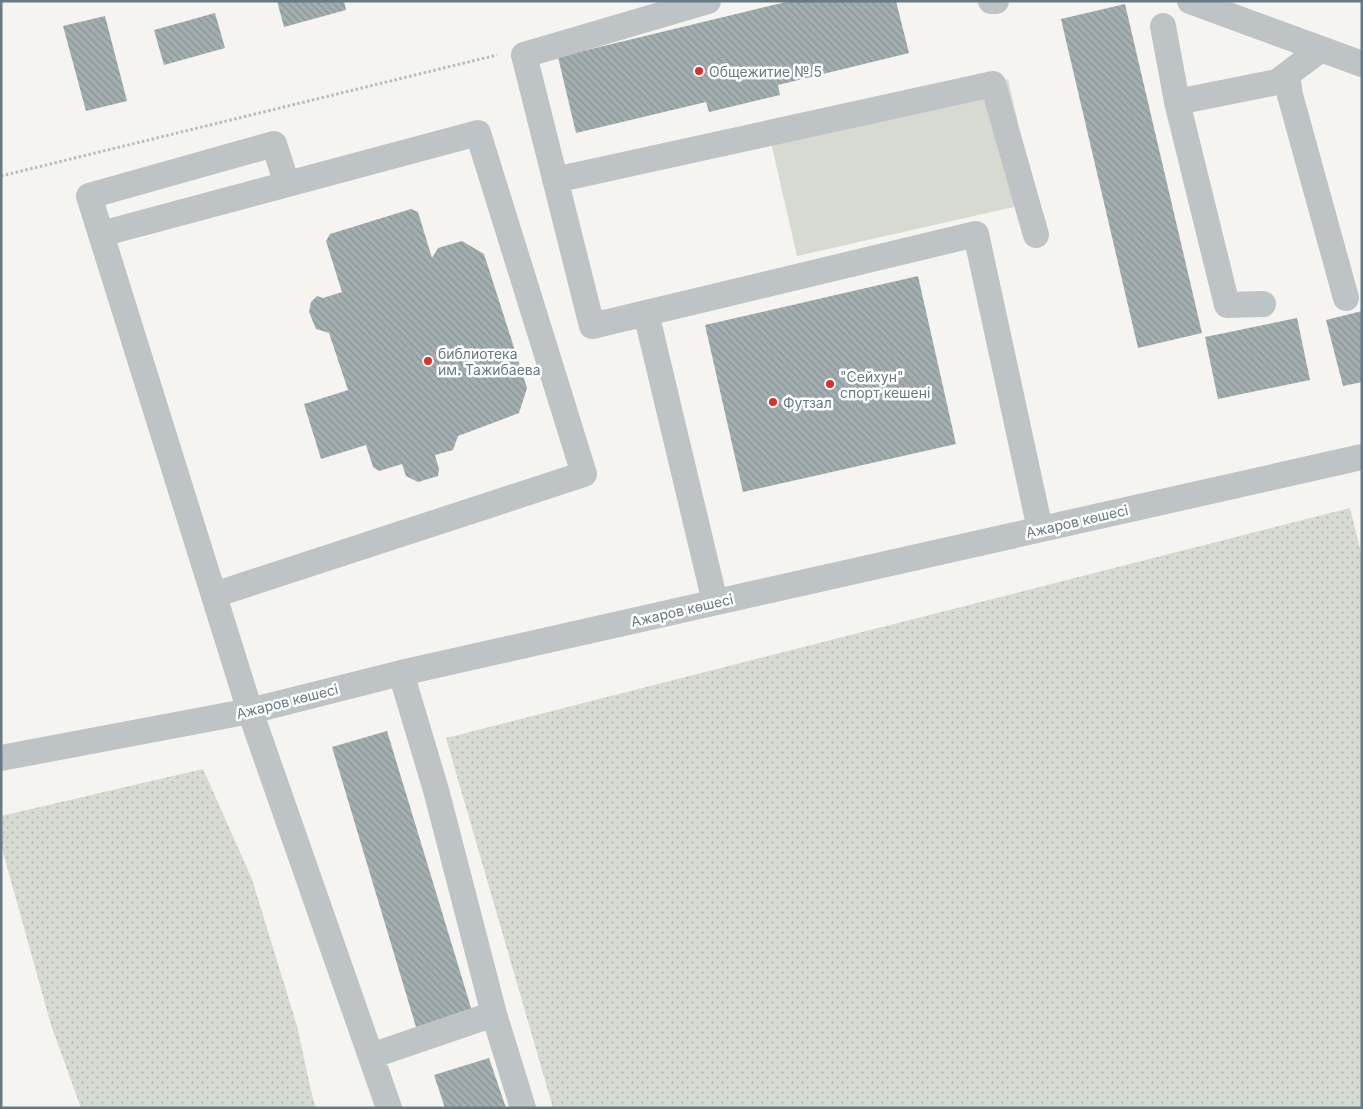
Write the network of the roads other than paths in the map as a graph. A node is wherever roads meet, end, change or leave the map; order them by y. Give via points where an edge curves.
1 (708, 1) edge
2 (991, 1) edge
3 (996, 1) edge
4 (1190, 1) edge
5 (1163, 26) dead end
6 (1322, 49) junction
7 (1362, 64) edge
8 (1287, 75) junction
9 (1177, 102) junction
10 (555, 180) junction
11 (287, 184) junction
12 (101, 234) junction
13 (1036, 235) dead end
14 (1346, 298) dead end
15 (1264, 304) dead end
16 (646, 313) junction
17 (1362, 458) edge
18 (1040, 529) junction
19 (214, 595) junction
20 (715, 602) junction
21 (402, 672) junction
22 (250, 711) junction
23 (1, 758) edge
24 (494, 1014) junction
25 (371, 1056) junction
26 (389, 1108) edge
27 (523, 1108) edge

1 - 10 street via 524,55
2 - 3 street
4 - 6 street
5 - 9 street
6 - 7 street
6 - 8 street
8 - 9 street via 1277,82
8 - 14 street
9 - 15 street via 1228,304
10 - 13 street via 993,84
10 - 16 street via 592,326
11 - 12 street
11 - 12 street via 274,144 89,196
11 - 19 street via 478,133 584,474
12 - 19 street
16 - 18 street via 976,234
16 - 20 street
17 - 18 street, Ажаров көшесі
18 - 20 street, Ажаров көшесі
19 - 22 street
20 - 21 street, Ажаров көшесі
21 - 22 street, Ажаров көшесі
21 - 24 street
22 - 23 street, Ажаров көшесі
22 - 25 street
24 - 25 street
24 - 27 street
25 - 26 street

